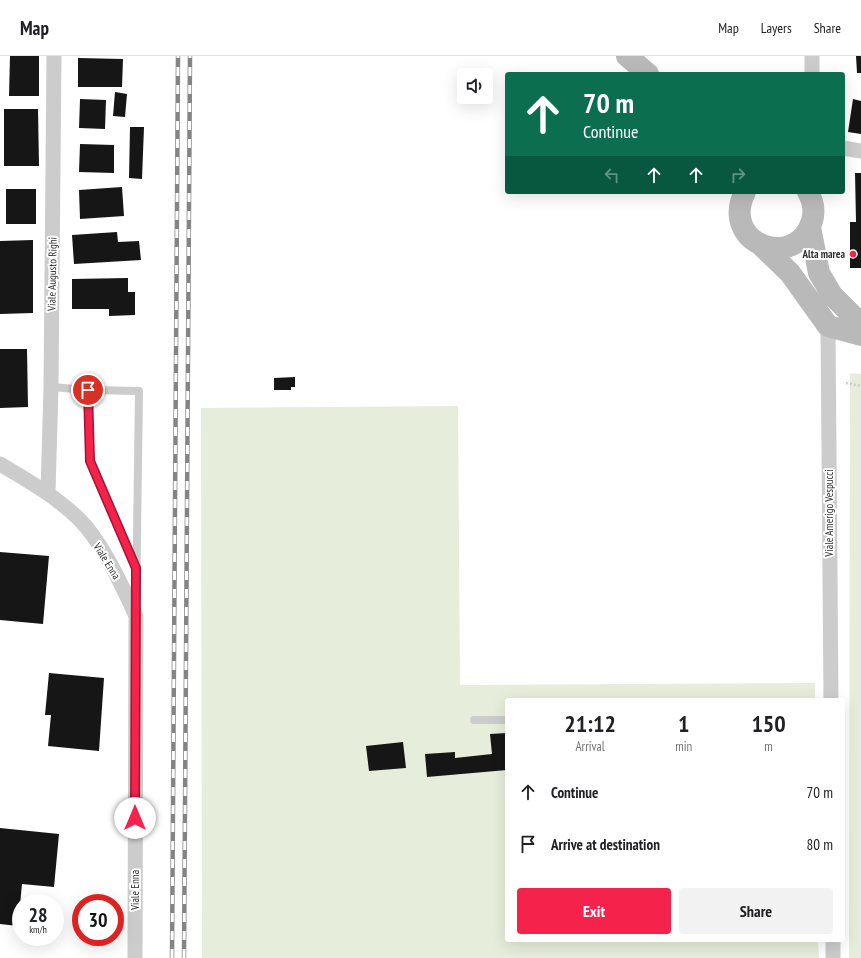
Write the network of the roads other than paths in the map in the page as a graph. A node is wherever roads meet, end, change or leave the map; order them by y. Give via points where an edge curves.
1 (54, 56) edge
2 (812, 56) edge
3 (633, 63) edge
4 (645, 72) edge
5 (812, 72) edge
6 (845, 148) edge
7 (861, 151) edge
8 (729, 194) edge
9 (744, 194) edge
10 (810, 194) edge
11 (739, 214) junction
12 (810, 227) junction
13 (761, 245) junction
14 (861, 324) edge
15 (828, 326) junction
16 (861, 335) edge
17 (51, 386) junction
18 (88, 390) junction
19 (0, 464) edge
20 (48, 492) junction
21 (136, 568) junction
22 (136, 616) junction
23 (831, 698) edge
24 (474, 720) dead end
25 (505, 720) edge
26 (833, 942) edge
27 (135, 958) edge
28 (833, 958) edge

1 - 17 street, Viale Augusto Righi
2 - 5 street
3 - 4 street
6 - 7 street
8 - 11 street
9 - 11 street via 740,201
10 - 12 street via 813,208
11 - 13 street via 746,232 752,240
12 - 13 street via 803,237 784,248
12 - 14 street via 819,273 832,295
13 - 15 street via 790,273
15 - 16 street
15 - 23 street, Viale Amerigo Vespucci
17 - 18 lane
17 - 20 street, Viale Augusto Righi
18 - 21 lane via 90,461
18 - 21 lane via 139,391
19 - 20 street, Viale Enna
20 - 22 street, Viale Enna via 79,519 117,576
21 - 22 lane
22 - 27 street, Viale Enna
24 - 25 lane
26 - 28 street

